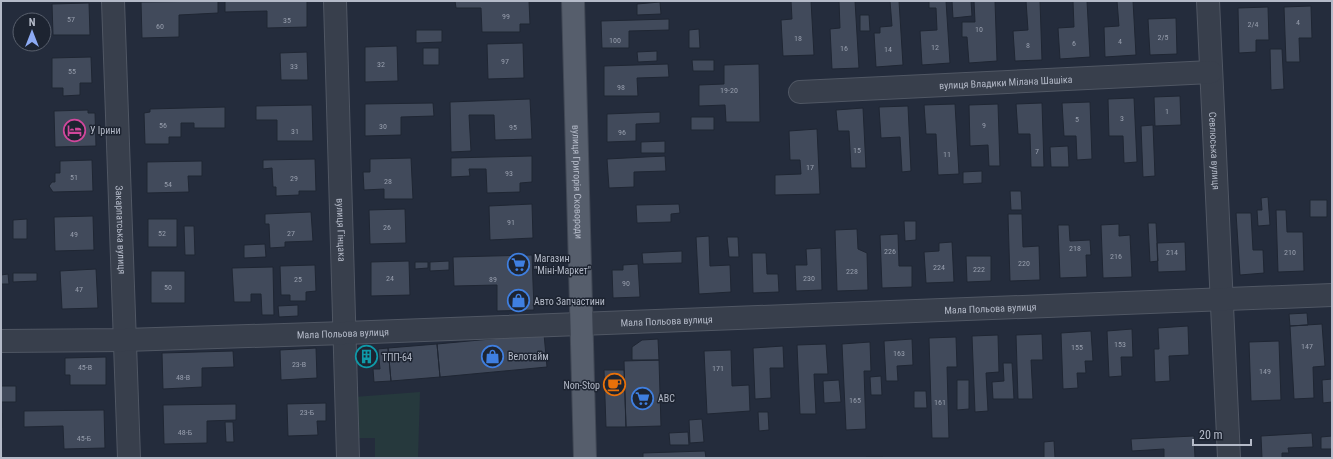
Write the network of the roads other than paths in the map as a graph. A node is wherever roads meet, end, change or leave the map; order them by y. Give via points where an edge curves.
1 (113, 1) edge
2 (335, 1) edge
3 (573, 1) edge
4 (1208, 1) edge
5 (1211, 72) junction
6 (800, 92) dead end
7 (1332, 295) edge
8 (1222, 300) junction
9 (581, 325) junction
10 (345, 333) junction
11 (125, 340) junction
12 (1, 342) edge
13 (129, 458) edge
14 (348, 458) edge
15 (585, 458) edge
16 (1229, 458) edge

1 - 11 street, Закарпатська вулиця
2 - 10 street, вулиця Гінцака
3 - 9 main road, вулиця Григорія Сковороди
4 - 5 street, Севлюська вулиця
5 - 6 street, вулиця Владики Мілана Шашіка
5 - 8 street, Севлюська вулиця
7 - 8 street, Мала Польова вулиця
8 - 9 street, Мала Польова вулиця
8 - 16 street, Севлюська вулиця
9 - 10 street, Мала Польова вулиця
9 - 15 main road, вулиця Григорія Сковороди
10 - 11 street, Мала Польова вулиця
10 - 14 street, вулиця Гінцака
11 - 12 street, Мала Польова вулиця
11 - 13 street, Закарпатська вулиця

